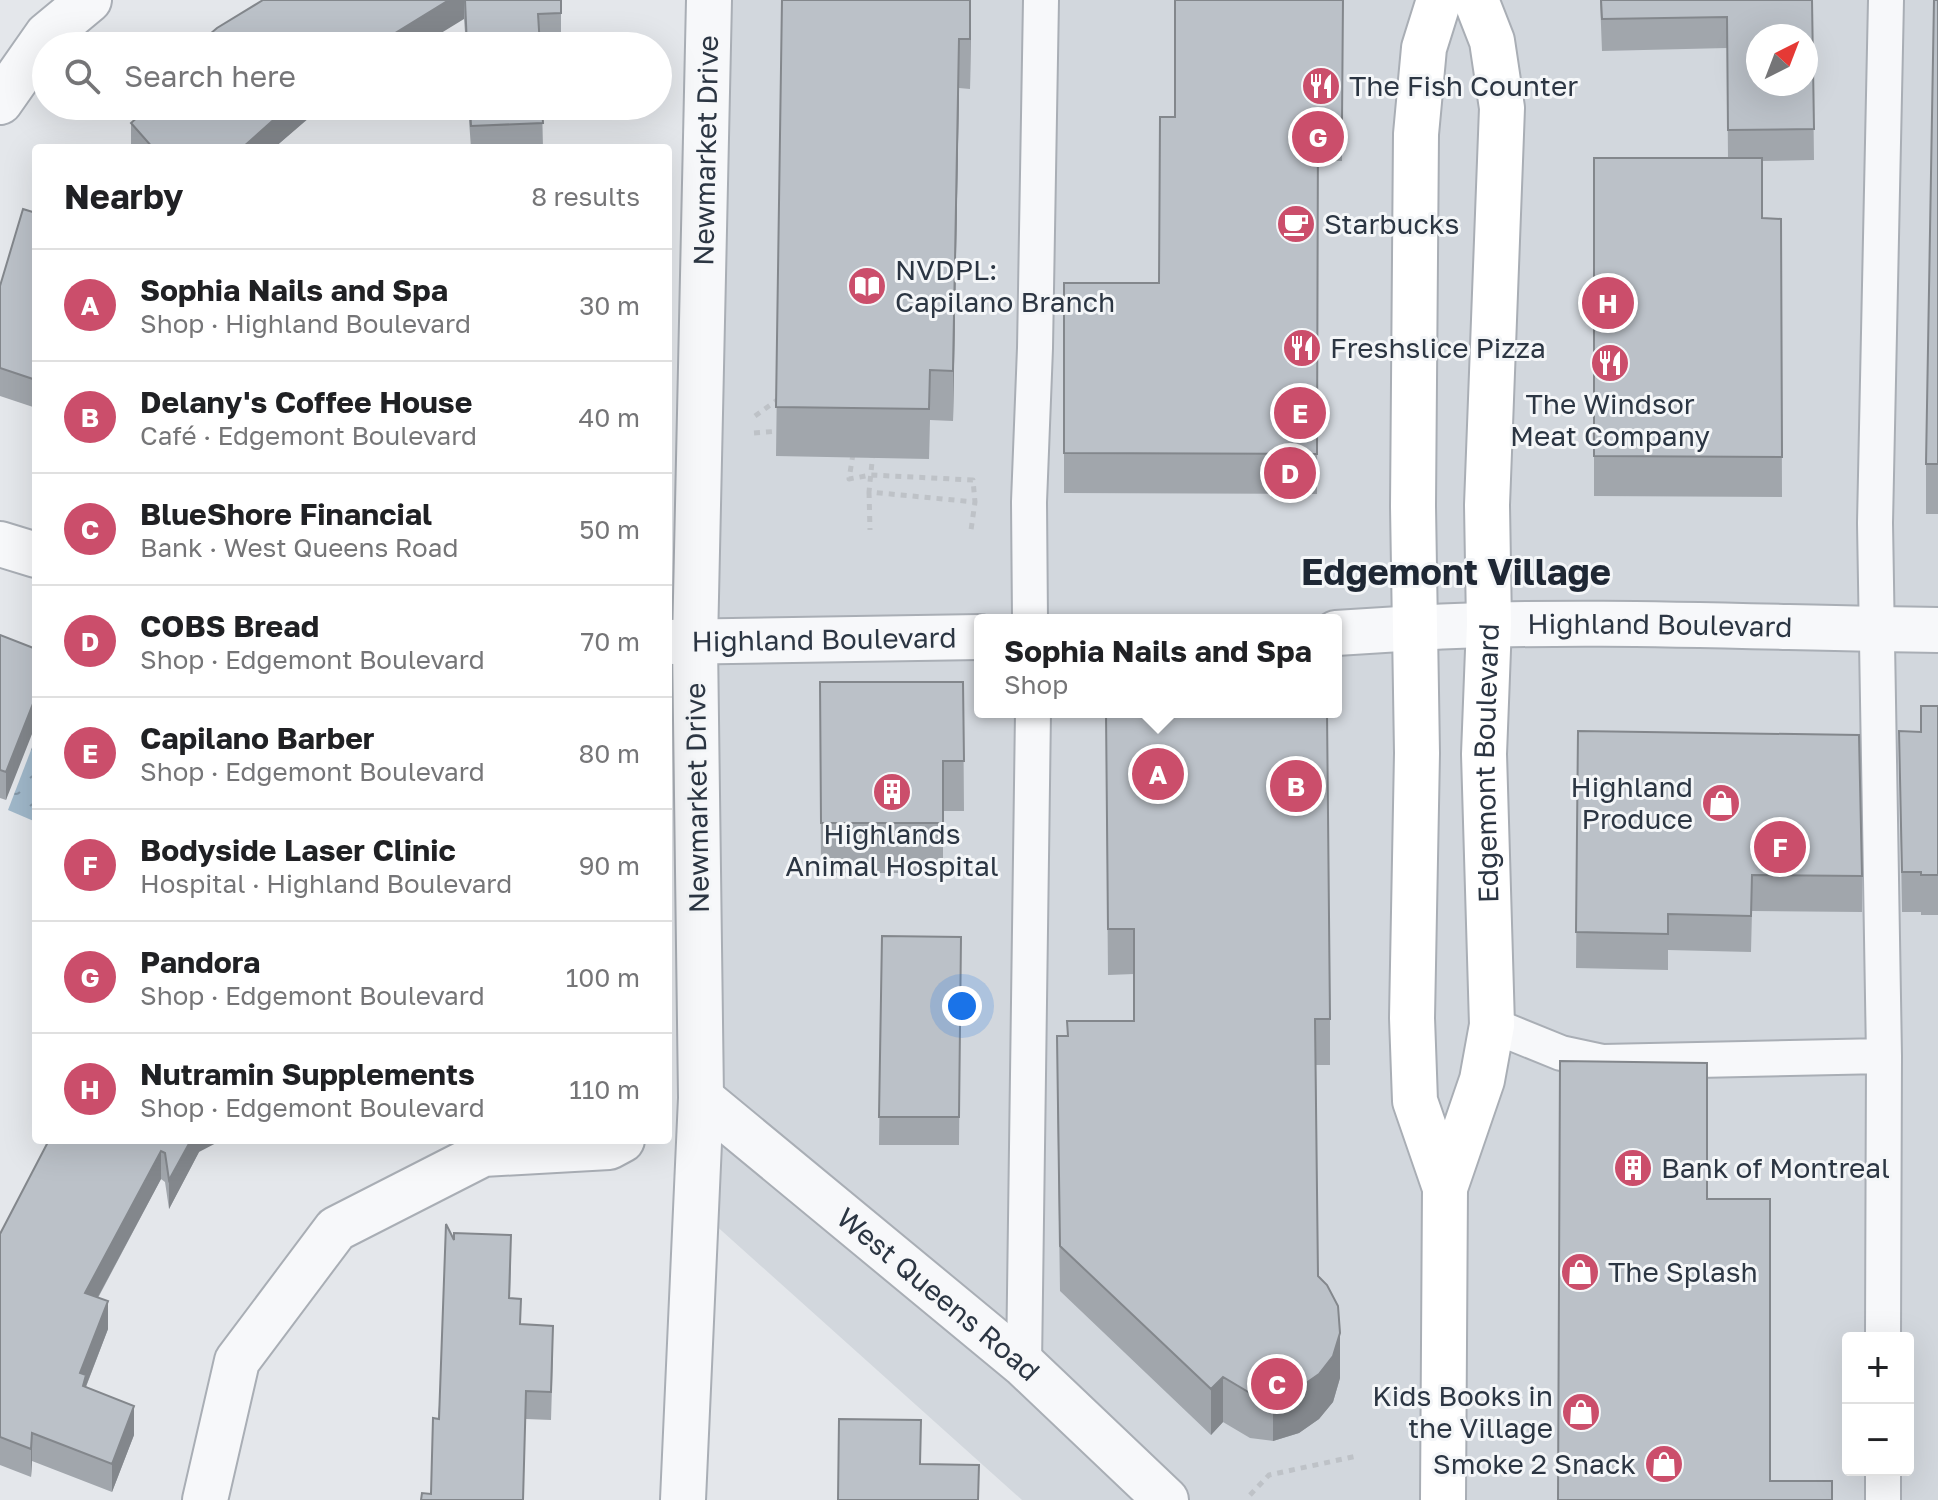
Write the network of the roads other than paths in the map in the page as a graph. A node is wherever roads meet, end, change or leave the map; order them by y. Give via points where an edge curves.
1 (89, 0) edge
2 (709, 0) edge
3 (1041, 0) edge
4 (1439, 0) edge
5 (1476, 0) edge
6 (1886, 0) edge
7 (51, 32) edge
8 (32, 56) edge
9 (0, 102) edge
10 (0, 544) edge
11 (32, 554) edge
12 (1030, 614) edge
13 (1489, 624) junction
14 (1416, 628) junction
15 (1877, 629) junction
16 (1938, 630) edge
17 (1342, 633) edge
18 (974, 637) edge
19 (682, 643) edge
20 (1033, 718) edge
21 (1492, 1025) junction
22 (1884, 1056) junction
23 (684, 1107) edge
24 (615, 1144) edge
25 (1445, 1188) junction
26 (1883, 1332) edge
27 (1024, 1365) junction
28 (1883, 1476) edge
29 (205, 1500) edge
30 (683, 1500) edge
31 (1166, 1500) edge
32 (1443, 1500) edge
33 (1883, 1500) edge

1 - 7 street
2 - 19 street, Newmarket Drive
3 - 12 lane
4 - 14 main road, Edgemont Boulevard via 1424,48 1416,134
5 - 13 main road, Edgemont Boulevard via 1492,41 1502,108 1487,505
6 - 15 lane
8 - 9 street
10 - 11 street
13 - 14 street, Highland Boulevard
13 - 15 street, Highland Boulevard
13 - 21 main road, Edgemont Boulevard via 1484,754
14 - 17 street, Highland Boulevard
14 - 25 main road, Edgemont Boulevard via 1415,1101
15 - 16 street, Highland Boulevard
15 - 22 lane
18 - 19 street, Highland Boulevard
19 - 23 street, Newmarket Drive
20 - 27 lane
21 - 22 lane via 1561,1053 1603,1062
21 - 25 main road, Edgemont Boulevard via 1482,1080
22 - 26 lane
23 - 27 street, West Queens Road
23 - 30 street, Newmarket Drive
24 - 29 street via 483,1154 336,1229 237,1361
25 - 32 main road, Edgemont Boulevard
27 - 31 street, West Queens Road
28 - 33 lane

